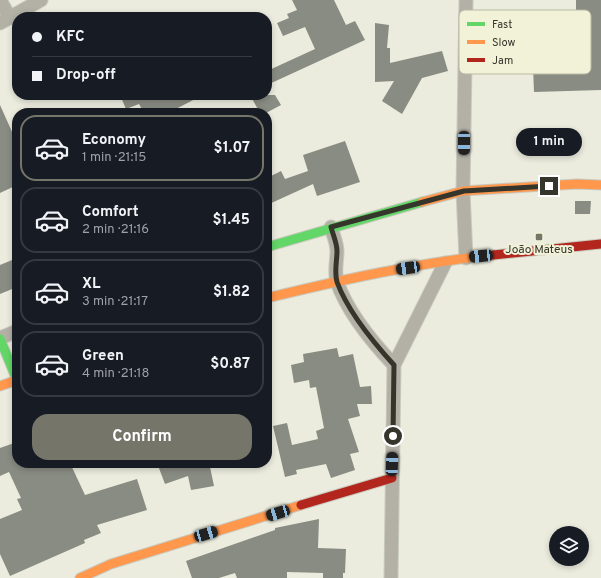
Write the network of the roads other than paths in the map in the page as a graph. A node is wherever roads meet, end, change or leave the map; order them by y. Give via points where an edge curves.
1 (0, 0) edge
2 (41, 0) edge
3 (466, 0) edge
4 (466, 10) edge
5 (20, 12) edge
6 (5, 21) edge
7 (465, 74) edge
8 (601, 185) edge
9 (464, 191) junction
10 (331, 227) junction
11 (601, 244) edge
12 (272, 245) edge
13 (466, 258) junction
14 (445, 262) junction
15 (336, 281) junction
16 (272, 297) edge
17 (12, 333) edge
18 (0, 338) edge
19 (394, 365) junction
20 (12, 368) edge
21 (12, 382) edge
22 (0, 386) edge
23 (392, 478) junction
24 (80, 578) edge
25 (391, 578) edge

1 - 6 street
2 - 5 street
3 - 4 street
7 - 9 street
8 - 9 street via 577,184
9 - 10 street
9 - 13 street
10 - 12 street
10 - 15 street via 337,250
11 - 13 street
13 - 14 street
14 - 15 street
14 - 19 street
15 - 16 street
15 - 19 street via 375,344
17 - 18 street
18 - 20 street
19 - 23 street
21 - 22 street
23 - 24 street via 184,540 111,564
23 - 25 street

